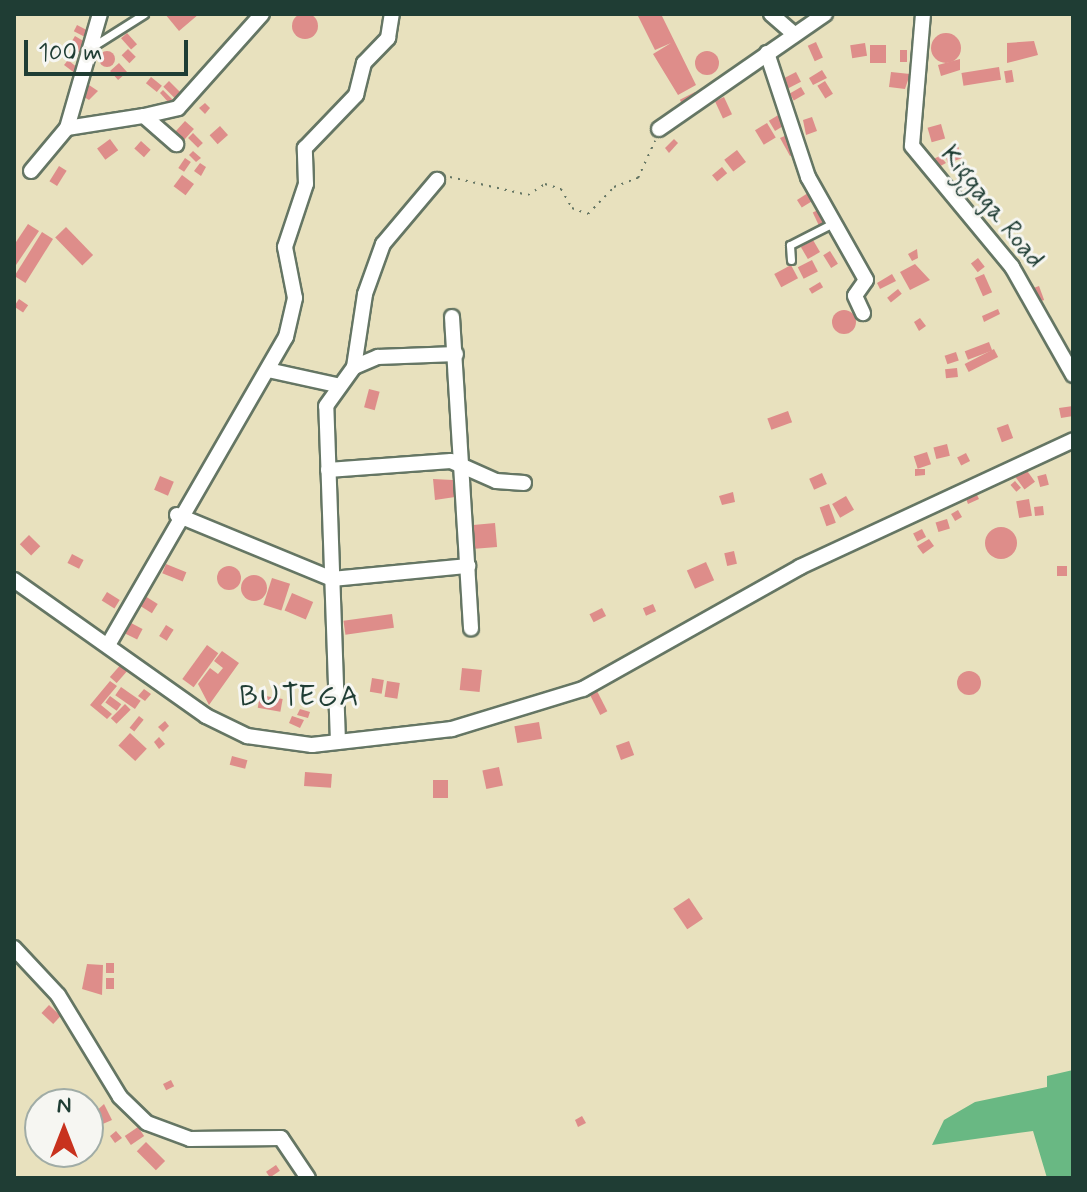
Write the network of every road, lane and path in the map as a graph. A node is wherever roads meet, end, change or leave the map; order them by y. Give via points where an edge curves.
1 (100, 14) edge
2 (144, 14) edge
3 (262, 14) edge
4 (392, 14) edge
5 (771, 14) edge
6 (825, 14) edge
7 (923, 14) edge
8 (793, 33) junction
9 (95, 45) junction
10 (767, 53) junction
11 (144, 116) junction
12 (67, 128) junction
13 (659, 129) joint
14 (176, 144) dead end
15 (31, 171) dead end
16 (437, 180) joint
17 (831, 224) junction
18 (791, 260) dead end
19 (863, 313) dead end
20 (452, 317) dead end
21 (456, 354) junction
22 (354, 367) junction
23 (268, 370) junction
24 (1073, 375) edge
25 (336, 385) junction
26 (1073, 440) edge
27 (464, 467) junction
28 (328, 470) junction
29 (524, 483) dead end
30 (177, 515) junction
31 (468, 566) junction
32 (332, 579) junction
33 (14, 580) edge
34 (471, 628) dead end
35 (108, 645) junction
36 (338, 742) junction
37 (14, 948) edge
38 (308, 1178) edge

1 - 9 street
2 - 9 lane
3 - 11 street via 178,108
4 - 23 street via 388,38 364,63 356,95 305,148 306,184 285,247 295,314
5 - 8 street
6 - 8 street
7 - 24 street, Kiggaga Road via 912,146 1012,267
8 - 10 street
9 - 12 street
10 - 13 street
10 - 17 street via 792,139
11 - 12 street
11 - 14 street
12 - 15 street
13 - 16 path via 638,178 614,187 588,214 572,208 561,189 545,184 528,195 462,176
16 - 22 street via 383,244 365,294
17 - 18 lane via 790,245
17 - 19 street via 866,280 855,296
20 - 21 street
21 - 22 street via 378,357
21 - 27 street
22 - 25 street
23 - 25 street
23 - 30 street
25 - 28 street via 326,406
26 - 36 street via 800,567 583,689 469,726
27 - 28 street via 451,461
27 - 29 street via 496,481
27 - 31 street
28 - 32 street
30 - 32 street
30 - 35 street via 145,589
31 - 32 street
31 - 34 street
32 - 36 street
33 - 35 street
35 - 36 street via 230,729 291,744
37 - 38 street via 58,995 120,1097 147,1123 190,1139 281,1138

